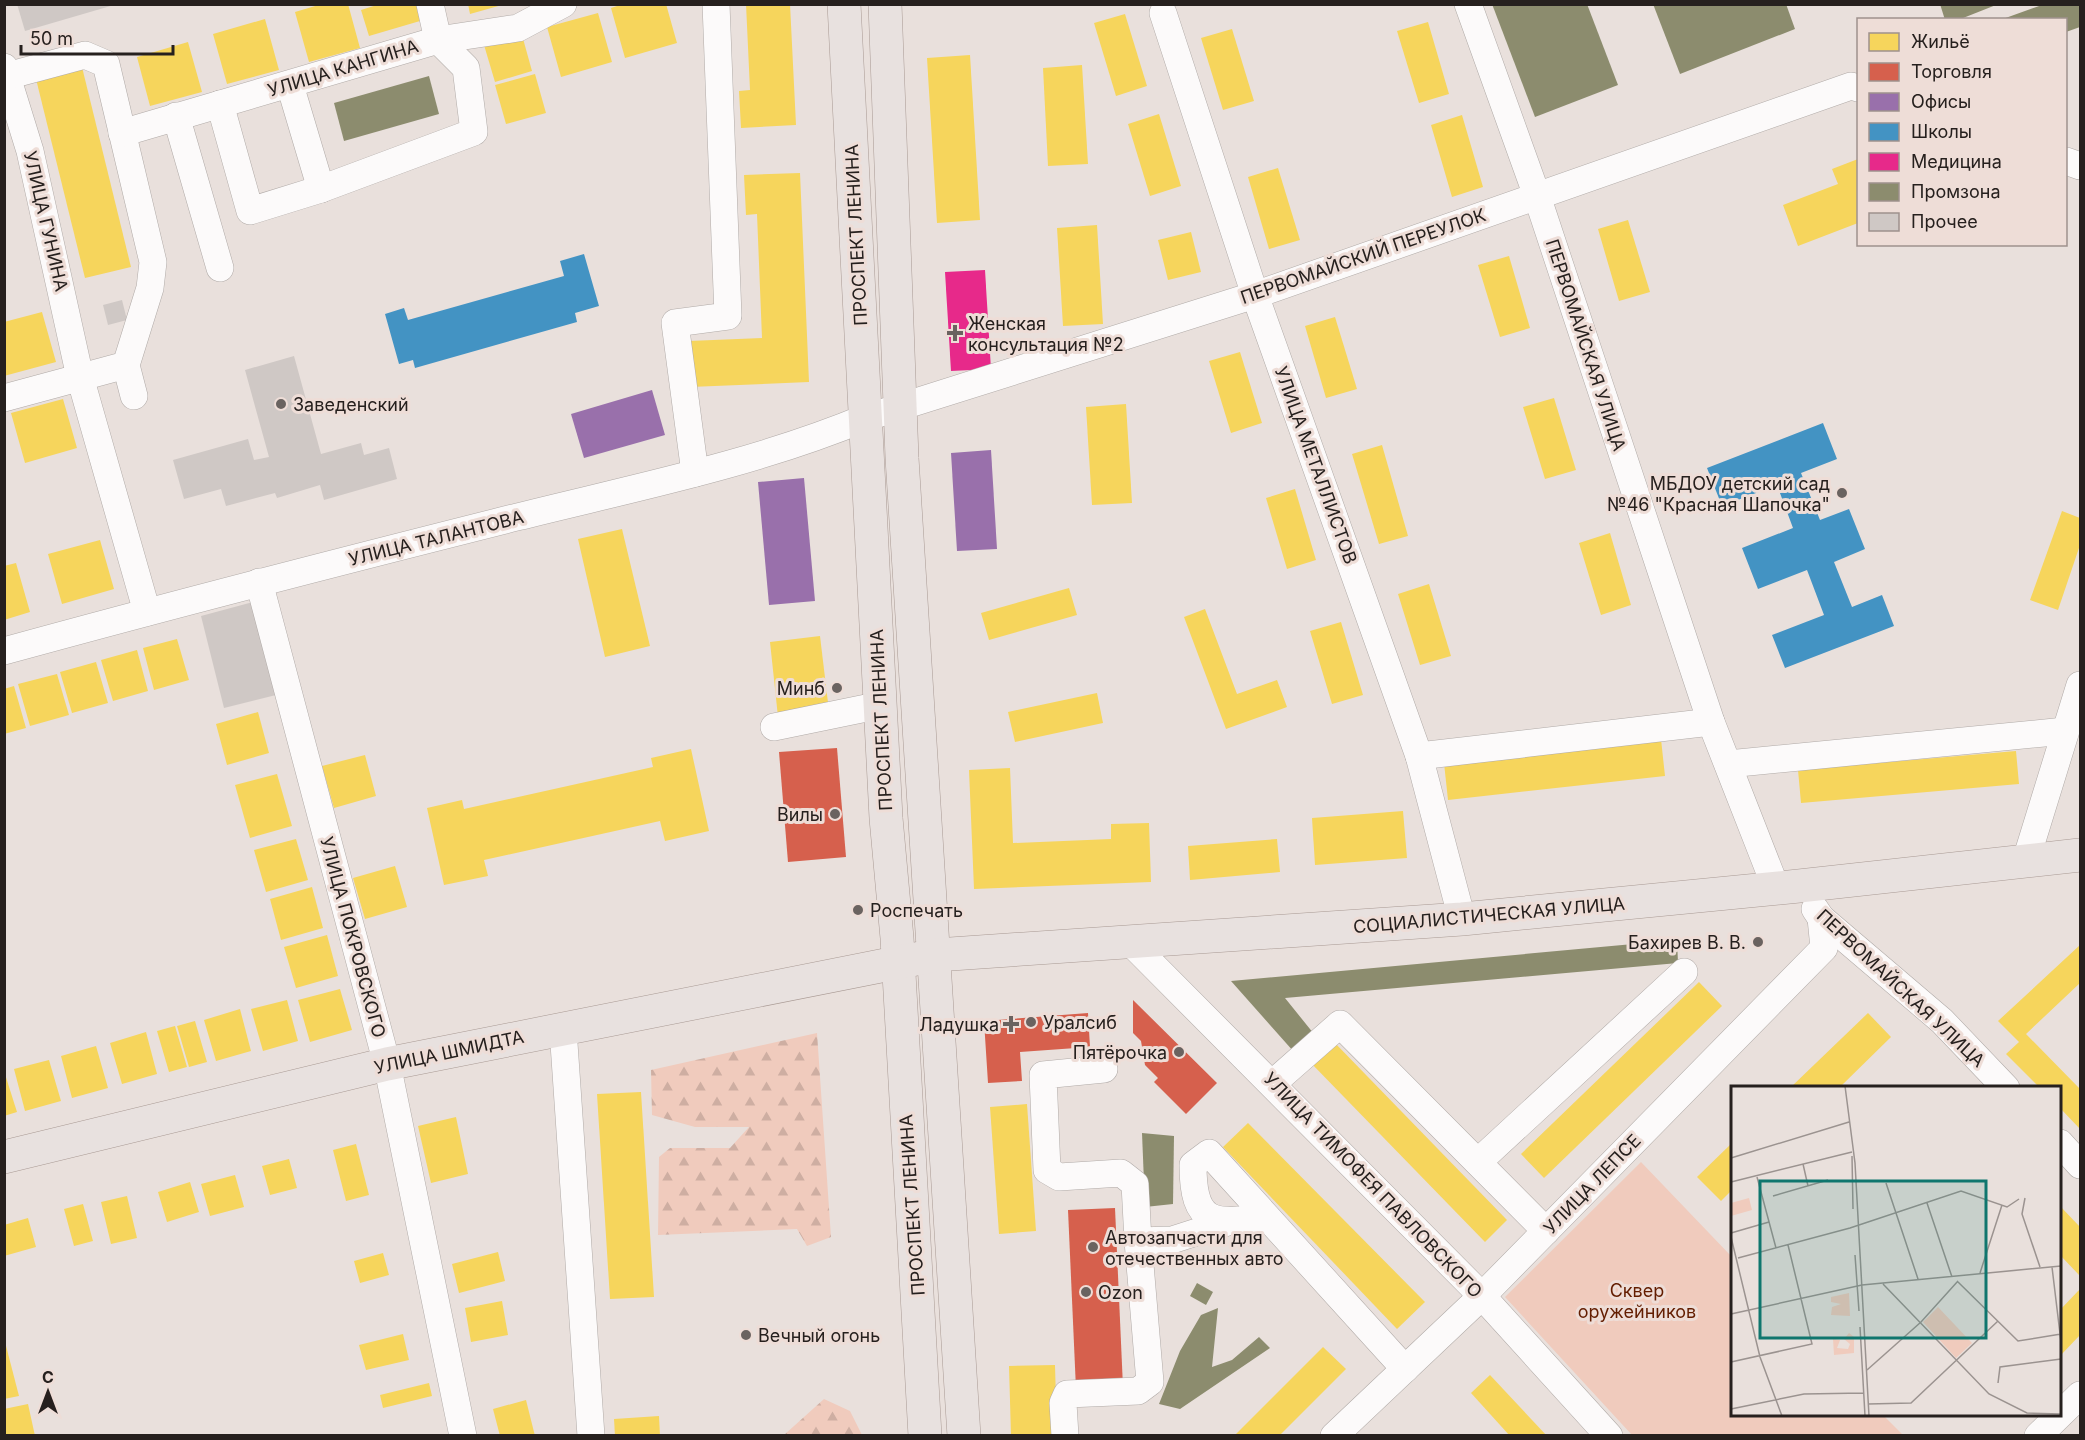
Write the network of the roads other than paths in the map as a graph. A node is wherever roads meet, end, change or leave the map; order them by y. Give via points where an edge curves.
1 (430, 4) edge
2 (563, 4) edge
3 (716, 4) edge
4 (844, 4) edge
5 (885, 4) edge
6 (1468, 4) edge
7 (1163, 13) dead end
8 (438, 40) junction
9 (6, 71) edge
10 (290, 85) junction
11 (1857, 88) edge
12 (220, 104) junction
13 (176, 116) junction
14 (122, 133) junction
15 (321, 189) junction
16 (1537, 196) junction
17 (220, 268) dead end
18 (1255, 295) junction
19 (126, 365) junction
20 (80, 377) junction
21 (134, 396) dead end
22 (4, 398) edge
23 (901, 407) junction
24 (865, 418) junction
25 (695, 472) junction
26 (259, 582) junction
27 (147, 612) junction
28 (4, 651) edge
29 (2080, 684) edge
30 (881, 705) junction
31 (1711, 722) junction
32 (774, 727) dead end
33 (2065, 731) junction
34 (1419, 756) junction
35 (1728, 764) junction
36 (2080, 855) edge
37 (2026, 860) junction
38 (1788, 887) junction
39 (1821, 918) junction
40 (1462, 919) junction
41 (1130, 942) junction
42 (936, 955) junction
43 (897, 961) junction
44 (1684, 972) dead end
45 (563, 1029) junction
46 (387, 1064) junction
47 (1104, 1069) dead end
48 (1273, 1083) junction
49 (2004, 1086) edge
50 (2061, 1144) edge
51 (4, 1156) edge
52 (1478, 1162) junction
53 (2080, 1165) edge
54 (1266, 1217) junction
55 (1228, 1222) junction
56 (1546, 1231) junction
57 (1138, 1241) junction
58 (1482, 1296) junction
59 (1404, 1369) junction
60 (2080, 1395) edge
61 (2061, 1414) edge
62 (2058, 1416) edge
63 (463, 1436) edge
64 (591, 1436) edge
65 (926, 1436) edge
66 (964, 1436) edge
67 (1065, 1436) edge
68 (1334, 1436) edge
69 (1609, 1436) edge
70 (2038, 1436) edge

1 - 8 street
2 - 8 street, УЛИЦА КАНГИНА via 518,28
3 - 25 street via 728,316 675,323
4 - 24 main road, ПРОСПЕКТ ЛЕНИНА
5 - 23 main road, ПРОСПЕКТ ЛЕНИНА
6 - 16 street, ПЕРВОМАЙСКАЯ УЛИЦА
7 - 18 street, УЛИЦА МЕТАЛЛИСТОВ
8 - 10 street, УЛИЦА КАНГИНА
8 - 15 street via 466,68 474,132
9 - 14 street via 85,55 106,64
9 - 20 street, УЛИЦА ГУНИНА via 30,151
10 - 12 street, УЛИЦА КАНГИНА
10 - 15 street
11 - 16 street, ПЕРВОМАЙСКИЙ ПЕРЕУЛОК via 1851,86
12 - 13 street, УЛИЦА КАНГИНА
12 - 15 street via 250,211
13 - 14 street, УЛИЦА КАНГИНА
13 - 17 street
14 - 19 street via 153,262 150,288
16 - 18 street, ПЕРВОМАЙСКИЙ ПЕРЕУЛОК
16 - 31 street, ПЕРВОМАЙСКАЯ УЛИЦА
18 - 23 street, ПЕРВОМАЙСКИЙ ПЕРЕУЛОК
18 - 34 street, УЛИЦА МЕТАЛЛИСТОВ
19 - 20 street
19 - 21 street
20 - 22 street
20 - 27 street, УЛИЦА ГУНИНА
23 - 24 street, ПЕРВОМАЙСКИЙ ПЕРЕУЛОК
23 - 42 main road, ПРОСПЕКТ ЛЕНИНА
24 - 25 street, УЛИЦА ТАЛАНТОВА via 829,433
24 - 30 main road, ПРОСПЕКТ ЛЕНИНА
25 - 26 street, УЛИЦА ТАЛАНТОВА
26 - 27 street, УЛИЦА ТАЛАНТОВА
26 - 46 street, УЛИЦА ПОКРОВСКОГО
27 - 28 street, УЛИЦА ТАЛАНТОВА
29 - 33 street
30 - 32 street
30 - 43 main road, ПРОСПЕКТ ЛЕНИНА
31 - 34 street
31 - 35 street, ПЕРВОМАЙСКАЯ УЛИЦА
33 - 35 street
33 - 37 street
34 - 40 street, УЛИЦА МЕТАЛЛИСТОВ
35 - 38 street, ПЕРВОМАЙСКАЯ УЛИЦА
36 - 37 main road, СОЦИАЛИСТИЧЕСКАЯ УЛИЦА
37 - 38 main road, СОЦИАЛИСТИЧЕСКАЯ УЛИЦА
38 - 39 street, ПЕРВОМАЙСКАЯ УЛИЦА
38 - 40 main road, СОЦИАЛИСТИЧЕСКАЯ УЛИЦА
39 - 49 street, ПЕРВОМАЙСКАЯ УЛИЦА via 1942,1021
39 - 56 street, УЛИЦА ЛЕПСЕ via 1824,948
40 - 41 main road, СОЦИАЛИСТИЧЕСКАЯ УЛИЦА
41 - 42 main road, СОЦИАЛИСТИЧЕСКАЯ УЛИЦА
41 - 48 street, УЛИЦА ТИМОФЕЯ ПАВЛОВСКОГО
42 - 43 main road, СОЦИАЛИСТИЧЕСКАЯ УЛИЦА
42 - 66 main road, ПРОСПЕКТ ЛЕНИНА
43 - 45 main road, УЛИЦА ШМИДТА
43 - 65 main road, ПРОСПЕКТ ЛЕНИНА
44 - 52 street
45 - 46 main road, УЛИЦА ШМИДТА
45 - 64 street
46 - 51 main road, УЛИЦА ШМИДТА
46 - 63 street, УЛИЦА ПОКРОВСКОГО
47 - 57 street via 1043,1075 1047,1170 1059,1178 1121,1173 1135,1184
48 - 52 street via 1340,1024
48 - 58 street, УЛИЦА ТИМОФЕЯ ПАВЛОВСКОГО
50 - 53 street
52 - 56 street
54 - 55 street
54 - 55 street via 1209,1153 1193,1165 1196,1204 1209,1216
54 - 59 street
55 - 57 street via 1172,1240
56 - 58 street, УЛИЦА ЛЕПСЕ
57 - 67 street via 1150,1382 1138,1391 1067,1394 1063,1402
58 - 59 street, УЛИЦА ЛЕПСЕ
58 - 69 street, УЛИЦА ТИМОФЕЯ ПАВЛОВСКОГО
59 - 68 street, УЛИЦА ЛЕПСЕ
60 - 61 street
62 - 70 street

